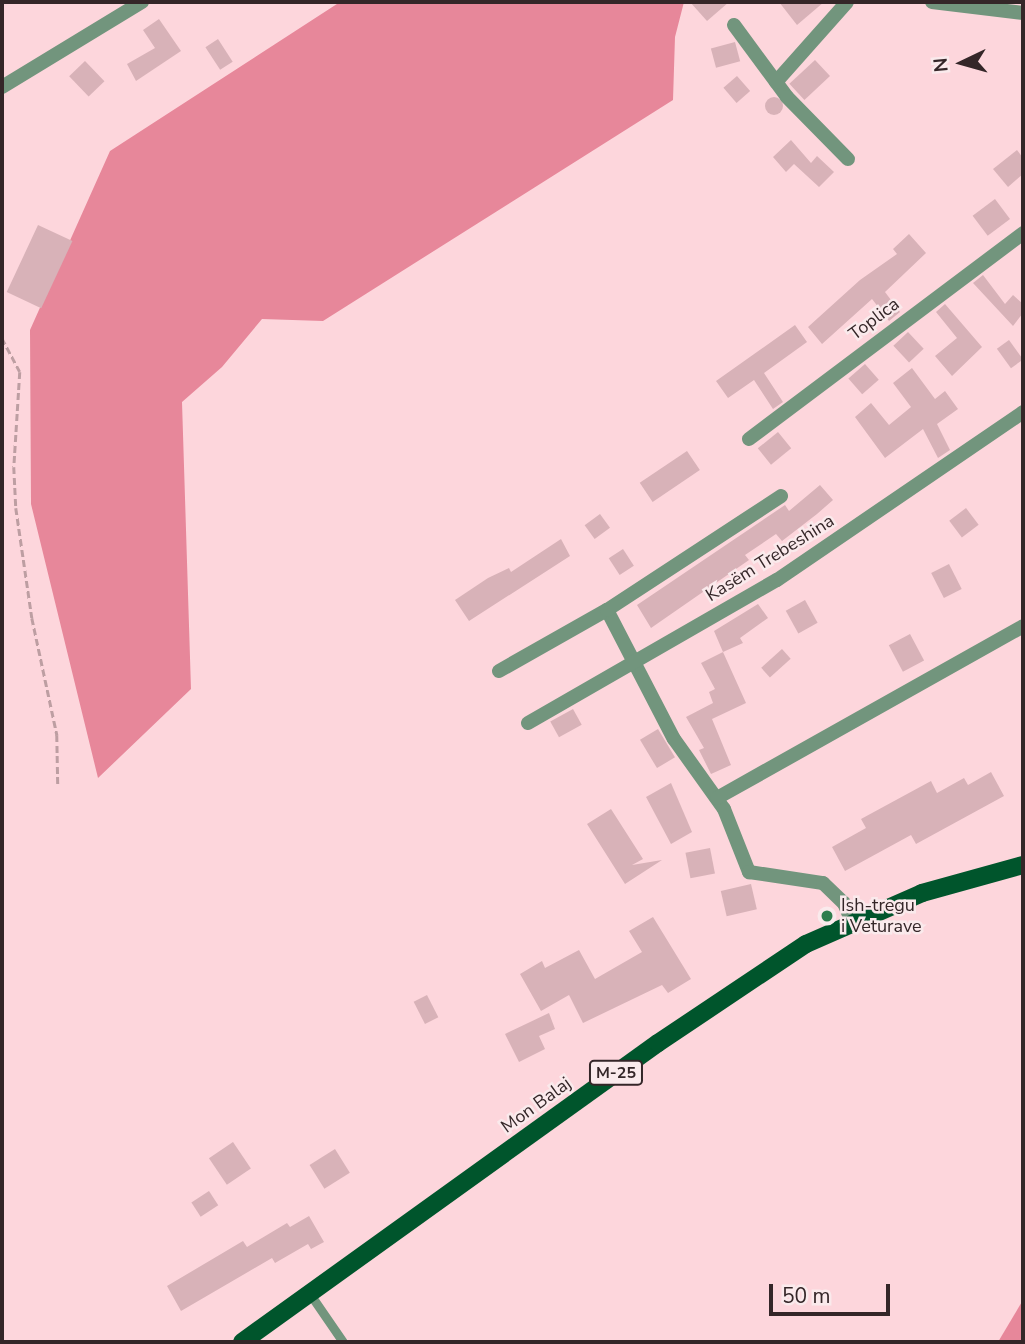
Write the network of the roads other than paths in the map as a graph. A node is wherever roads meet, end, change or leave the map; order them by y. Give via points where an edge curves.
1 (142, 2) edge
2 (847, 2) edge
3 (932, 2) edge
4 (1006, 6) edge
5 (1023, 13) edge
6 (734, 24) dead end
7 (776, 82) junction
8 (2, 87) edge
9 (848, 159) dead end
10 (1023, 233) edge
11 (1023, 412) edge
12 (750, 439) dead end
13 (781, 496) dead end
14 (607, 610) junction
15 (1021, 632) edge
16 (636, 661) junction
17 (499, 671) dead end
18 (528, 723) dead end
19 (717, 798) junction
20 (1023, 865) edge
21 (852, 922) junction
22 (310, 1294) junction
23 (242, 1342) edge
24 (343, 1342) edge

1 - 8 street
2 - 7 street
3 - 4 street
4 - 5 street
6 - 7 street
7 - 9 street
10 - 12 street, Toplica
11 - 16 street, Kasëm Trebeshina via 777,580
13 - 14 street
14 - 16 street
14 - 17 street
15 - 19 street
16 - 18 street, Kasëm Trebeshina
16 - 19 street via 674,739
19 - 21 street via 749,872 823,883 844,903
20 - 21 main road, Mon Balaj / M-25 via 922,893
21 - 22 main road, Mon Balaj / M-25 via 806,944 658,1043
22 - 23 main road, Mon Balaj / M-25
22 - 24 lane

